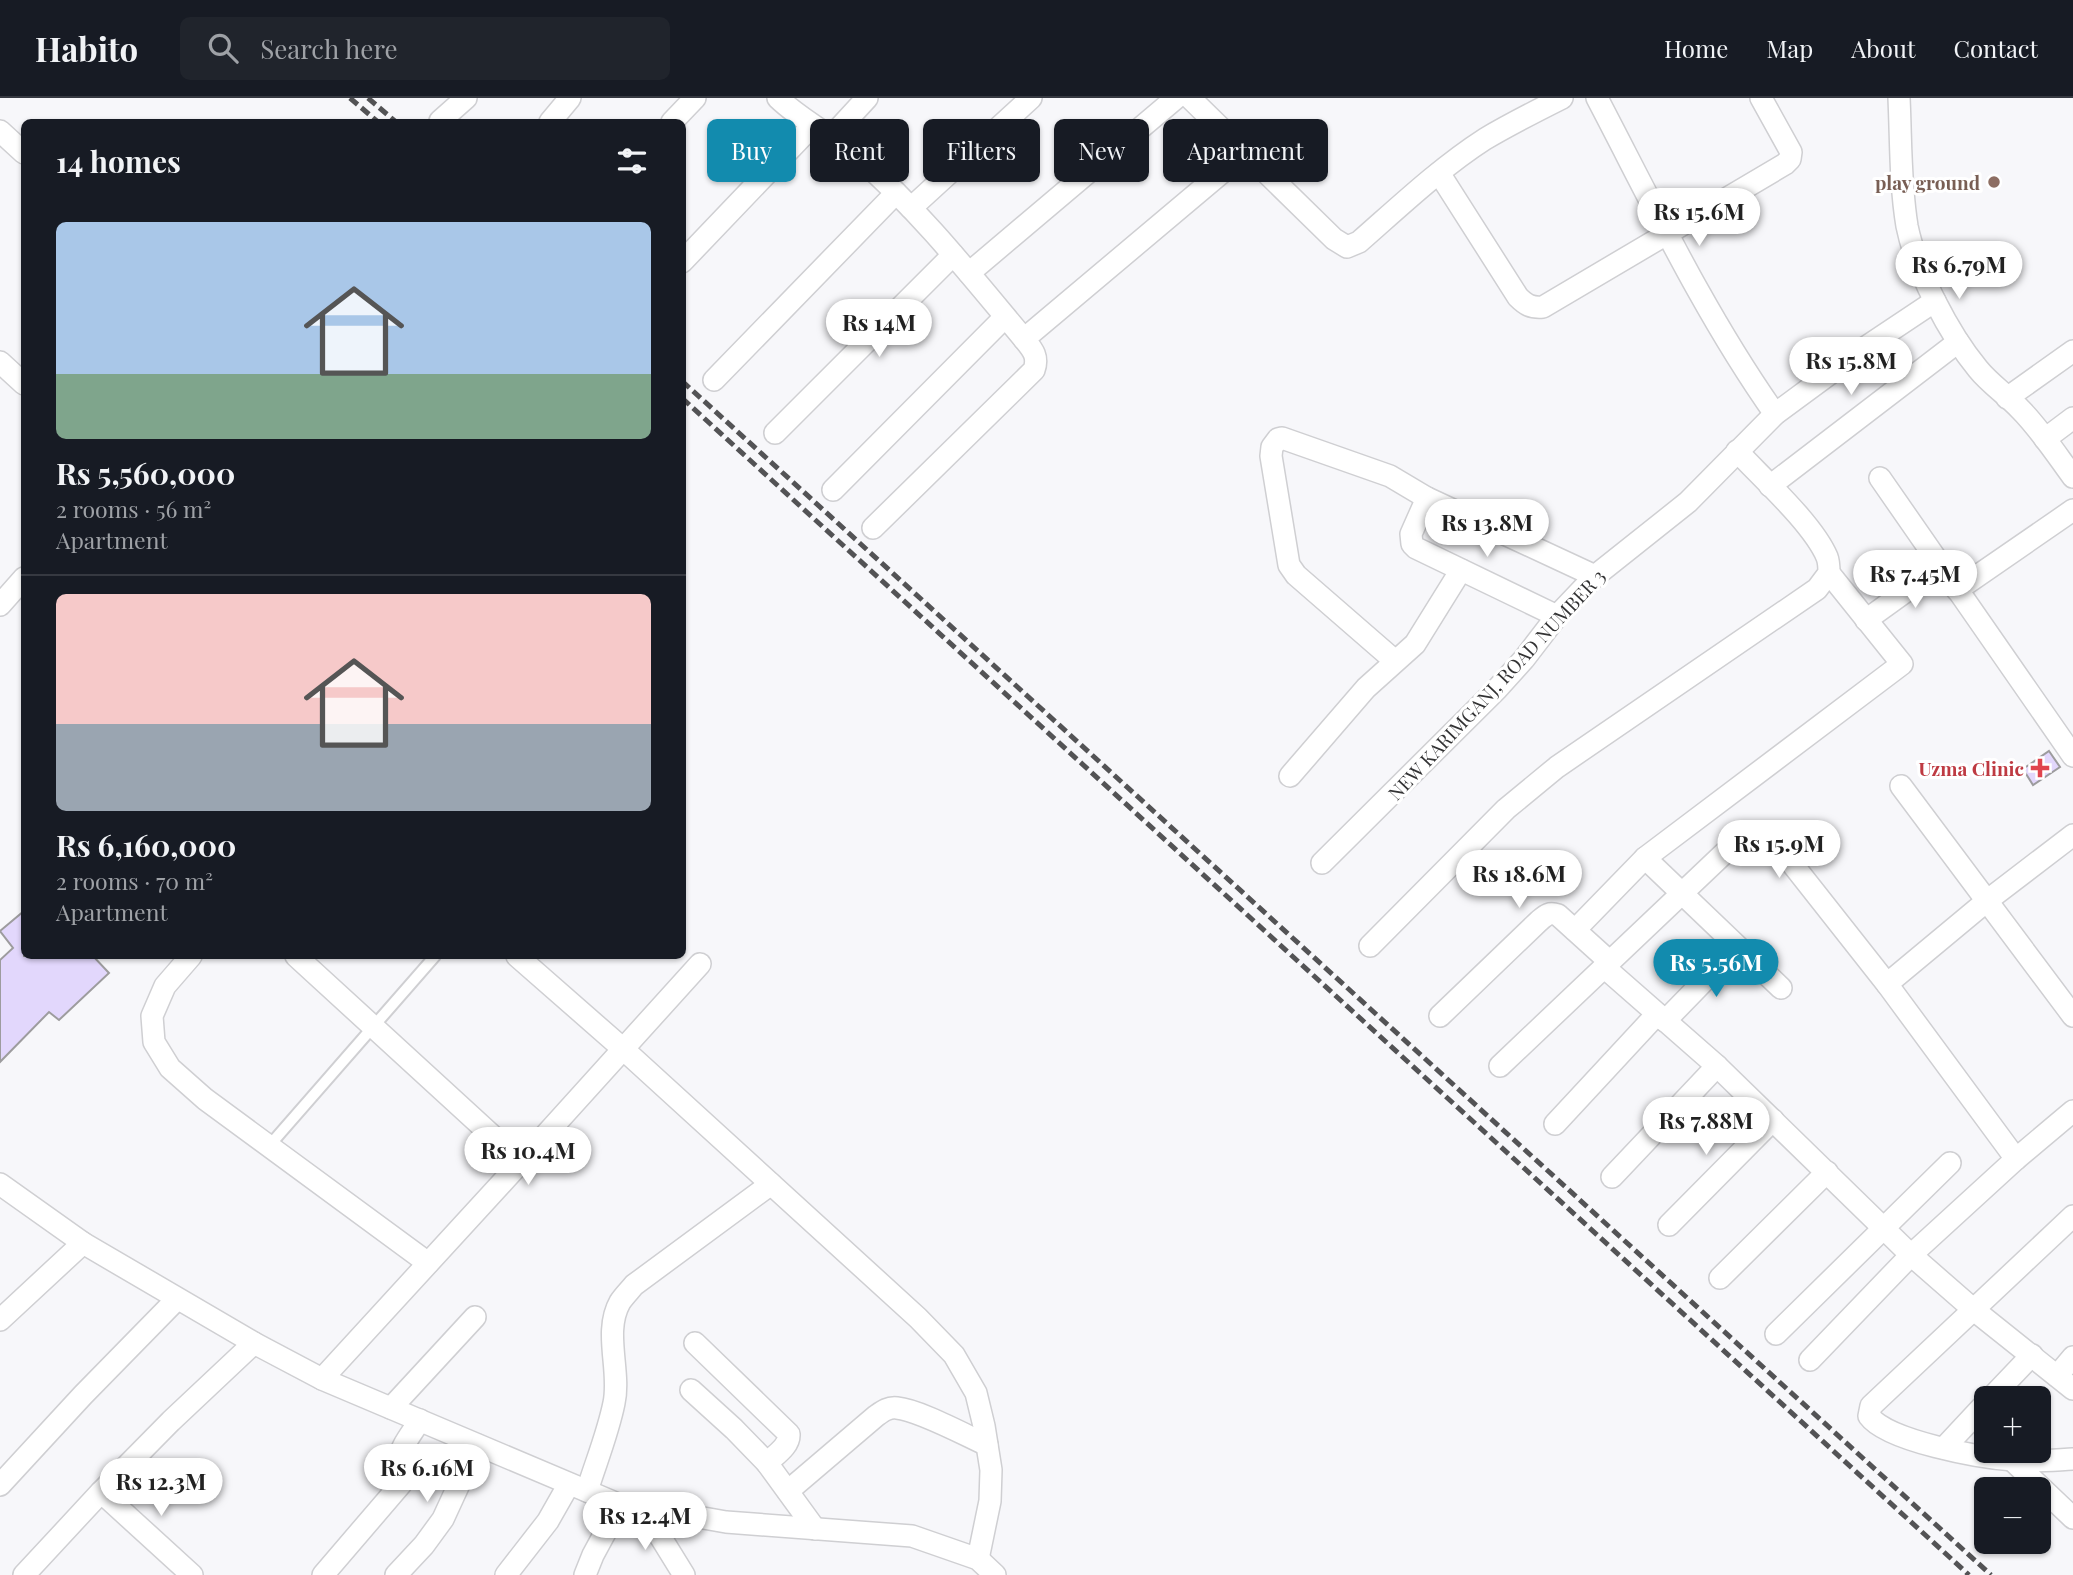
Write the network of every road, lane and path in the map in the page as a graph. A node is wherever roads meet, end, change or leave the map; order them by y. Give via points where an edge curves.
1 (466, 98) edge
2 (570, 98) edge
3 (695, 98) edge
4 (778, 98) edge
5 (867, 98) edge
6 (1031, 98) edge
7 (1176, 98) edge
8 (1191, 98) edge
9 (1562, 98) edge
10 (1597, 98) edge
11 (1761, 98) edge
12 (1899, 98) edge
13 (442, 119) edge
14 (552, 119) edge
15 (675, 119) edge
16 (848, 119) edge
17 (1212, 119) edge
18 (810, 125) edge
19 (810, 128) edge
20 (0, 131) edge
21 (21, 150) edge
22 (1439, 173) junction
23 (884, 182) edge
24 (1211, 182) edge
25 (1276, 182) edge
26 (903, 201) junction
27 (1667, 233) junction
28 (953, 255) junction
29 (686, 258) edge
30 (969, 273) junction
31 (1935, 301) junction
32 (1005, 317) junction
33 (1024, 339) junction
34 (1958, 342) junction
35 (2073, 351) edge
36 (0, 362) edge
37 (714, 380) dead end
38 (21, 381) edge
39 (2007, 398) junction
40 (1775, 414) junction
41 (2073, 418) edge
42 (775, 433) dead end
43 (2045, 439) junction
44 (1737, 451) junction
45 (2073, 477) edge
46 (1880, 478) dead end
47 (1770, 486) junction
48 (833, 490) dead end
49 (1427, 498) junction
50 (2073, 510) edge
51 (873, 528) dead end
52 (1941, 566) junction
53 (1461, 570) junction
54 (1829, 573) junction
55 (1595, 576) junction
56 (21, 581) edge
57 (1957, 590) junction
58 (0, 605) edge
59 (1557, 616) junction
60 (1866, 620) junction
61 (1395, 661) junction
62 (2073, 756) edge
63 (1290, 776) dead end
64 (1901, 786) dead end
65 (2073, 835) edge
66 (1645, 858) junction
67 (1322, 863) dead end
68 (1682, 894) junction
69 (1987, 900) junction
70 (1575, 930) junction
71 (1370, 946) dead end
72 (1737, 947) junction
73 (188, 959) edge
74 (299, 959) edge
75 (432, 959) edge
76 (520, 959) edge
77 (699, 964) dead end
78 (1607, 965) junction
79 (1887, 984) junction
80 (1781, 988) dead end
81 (2072, 1010) edge
82 (1440, 1016) dead end
83 (1661, 1018) junction
84 (374, 1027) junction
85 (622, 1048) junction
86 (1500, 1066) dead end
87 (1717, 1066) junction
88 (2073, 1111) edge
89 (1773, 1120) junction
90 (1555, 1124) dead end
91 (269, 1146) junction
92 (2016, 1159) junction
93 (521, 1162) junction
94 (1950, 1163) dead end
95 (1827, 1172) junction
96 (1612, 1177) dead end
97 (0, 1184) edge
98 (771, 1184) junction
99 (1669, 1225) dead end
100 (1884, 1227) junction
101 (2069, 1227) edge
102 (83, 1243) junction
103 (1911, 1255) junction
104 (428, 1263) junction
105 (1720, 1278) dead end
106 (177, 1299) junction
107 (1974, 1310) junction
108 (475, 1317) dead end
109 (0, 1320) edge
110 (1776, 1334) dead end
111 (254, 1343) junction
112 (695, 1343) dead end
113 (2032, 1355) junction
114 (2073, 1357) edge
115 (1810, 1360) dead end
116 (323, 1378) junction
117 (2065, 1382) edge
118 (2002, 1386) edge
119 (691, 1390) dead end
120 (391, 1408) junction
121 (1974, 1417) edge
122 (420, 1420) junction
123 (477, 1445) junction
124 (987, 1445) junction
125 (1944, 1448) junction
126 (1974, 1454) edge
127 (2073, 1459) edge
128 (2051, 1460) edge
129 (767, 1463) junction
130 (2015, 1463) edge
131 (0, 1485) edge
132 (578, 1488) junction
133 (788, 1491) junction
134 (101, 1492) junction
135 (620, 1505) junction
136 (642, 1507) junction
137 (2073, 1518) edge
138 (815, 1529) junction
139 (978, 1559) junction
140 (24, 1575) edge
141 (192, 1575) edge
142 (323, 1575) edge
143 (396, 1575) edge
144 (506, 1575) edge
145 (585, 1575) edge
146 (684, 1575) edge
147 (995, 1575) edge

1 - 13 street
2 - 14 street
3 - 15 street
4 - 18 street
5 - 16 street
6 - 26 street
7 - 30 street
8 - 17 street
9 - 22 street via 1484,140
10 - 27 street
11 - 27 street via 1788,145 1790,159
12 - 31 street via 1908,227
19 - 29 street
20 - 21 street
22 - 25 street via 1348,247
22 - 27 street via 1518,297 1534,308 1543,307
23 - 26 street
24 - 33 street
26 - 28 street
26 - 37 street
27 - 40 street via 1745,372
28 - 30 street
28 - 42 street
30 - 32 street
31 - 34 street
31 - 40 street, NEW KARIMGANJ, ROAD NUMBER 3
32 - 33 street
32 - 48 street
33 - 51 street via 1035,354 1034,370
34 - 39 street
34 - 47 street
35 - 39 street
36 - 38 street
39 - 43 street
40 - 44 street, NEW KARIMGANJ, ROAD NUMBER 3
41 - 43 street
43 - 45 street
44 - 47 street
44 - 55 street, NEW KARIMGANJ, ROAD NUMBER 3 via 1688,502
46 - 52 street
47 - 54 street via 1812,534 1828,558
49 - 53 street via 1412,544
49 - 55 street
49 - 61 street via 1390,476 1328,453 1282,438 1272,447 1289,565
50 - 57 street
52 - 57 street
52 - 60 street
53 - 59 street
53 - 61 street via 1415,644
54 - 60 street
54 - 71 street via 1818,589 1597,738 1506,809
55 - 59 street, NEW KARIMGANJ, ROAD NUMBER 3
56 - 58 street
57 - 62 street
59 - 67 street, NEW KARIMGANJ, ROAD NUMBER 3 via 1497,689
60 - 66 street via 1902,664
61 - 63 street
64 - 69 street
65 - 69 street
66 - 68 street
66 - 70 street
68 - 72 street
68 - 78 street
68 - 79 street via 1737,842 1762,834 1775,842
69 - 79 street
69 - 81 street
70 - 78 street
70 - 82 street via 1558,915 1546,914
72 - 80 street
72 - 83 street
73 - 91 street via 165,986 152,1016 154,1042 170,1068
74 - 84 street
75 - 84 lane
76 - 85 street
77 - 85 street
78 - 83 street
78 - 86 street
79 - 92 street
83 - 87 street
83 - 90 street
84 - 91 lane
84 - 93 street
85 - 93 street
85 - 98 street
87 - 89 street
87 - 96 street
88 - 92 street
89 - 95 street
89 - 99 street
91 - 104 street
92 - 103 street
93 - 104 street
94 - 100 street
95 - 100 street
95 - 105 street
97 - 102 street
98 - 124 street via 954,1355 976,1393
98 - 132 street via 634,1285 621,1301 614,1318 615,1402
100 - 103 street
100 - 110 street
101 - 107 street
102 - 106 street
102 - 109 street
103 - 107 street
103 - 115 street
104 - 116 street
106 - 111 street
106 - 131 street
107 - 113 street
107 - 125 street via 1869,1411 1878,1425
108 - 120 street
111 - 116 street
111 - 134 street
112 - 129 street via 789,1434 787,1444
113 - 117 street
113 - 118 street
114 - 117 street
116 - 120 street
119 - 129 street
120 - 122 street
121 - 125 street
122 - 123 street
122 - 142 street via 401,1451 401,1484
123 - 132 street
123 - 143 street via 443,1518
124 - 133 street via 927,1418 887,1408
124 - 139 street via 990,1501
125 - 126 street
127 - 128 street
129 - 133 street
130 - 137 street
132 - 135 street
132 - 144 street
133 - 138 street
134 - 140 street
134 - 141 street
135 - 136 street
135 - 145 street
136 - 138 street via 726,1522
136 - 146 street
138 - 139 street via 912,1536
139 - 147 street

